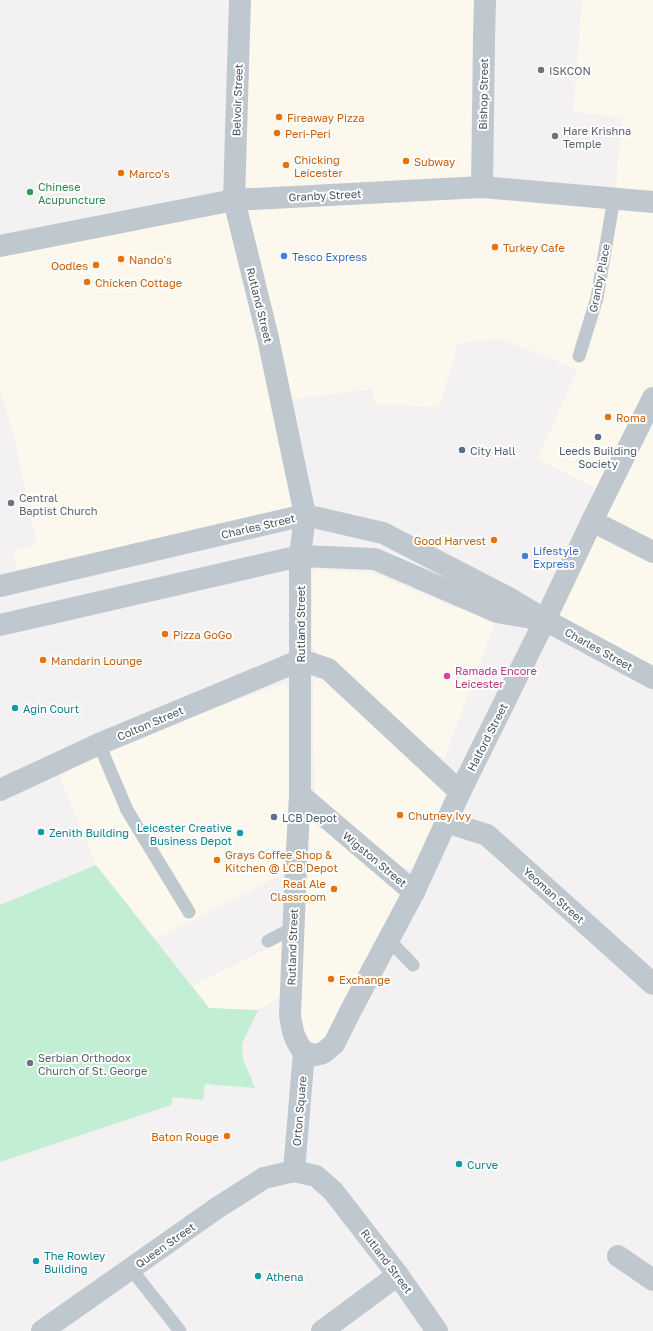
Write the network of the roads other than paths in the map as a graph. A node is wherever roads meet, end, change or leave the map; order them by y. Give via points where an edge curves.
1 (240, 0) edge
2 (485, 0) edge
3 (482, 187) junction
4 (614, 198) junction
5 (234, 200) junction
6 (653, 202) edge
7 (2, 239) edge
8 (580, 356) dead end
9 (653, 398) edge
10 (305, 515) junction
11 (592, 521) junction
12 (653, 552) edge
13 (300, 556) junction
14 (0, 586) edge
15 (546, 620) junction
16 (0, 625) edge
17 (301, 660) junction
18 (653, 678) edge
19 (99, 744) junction
20 (0, 790) edge
21 (460, 792) junction
22 (300, 795) junction
23 (446, 822) junction
24 (414, 892) junction
25 (189, 912) dead end
26 (293, 928) junction
27 (388, 939) junction
28 (268, 941) dead end
29 (413, 966) dead end
30 (653, 984) edge
31 (304, 1052) junction
32 (294, 1171) junction
33 (618, 1256) dead end
34 (131, 1269) junction
35 (398, 1275) junction
36 (653, 1280) edge
37 (42, 1331) edge
38 (180, 1331) edge
39 (322, 1331) edge
40 (437, 1331) edge

1 - 5 street, Belvoir Street
2 - 3 street, Bishop Street
3 - 4 street, Granby Street
3 - 5 street, Granby Street
4 - 6 street, Granby Street
4 - 8 lane, Granby Place via 597,298
5 - 7 street, Granby Street
5 - 10 street, Rutland Street via 268,338
9 - 11 street, Halford Street
10 - 13 street, Rutland Street
10 - 14 street, Charles Street
10 - 15 street, Charles Street via 383,533
11 - 12 street
11 - 15 street, Halford Street
13 - 15 street, Charles Street via 375,559 497,612
13 - 16 street, Charles Street
13 - 17 street, Rutland Street
15 - 18 street, Charles Street
15 - 21 street, Halford Street
17 - 19 street, Colton Street
17 - 21 street via 328,669
17 - 22 street, Rutland Street
19 - 20 street, Colton Street
19 - 25 lane via 127,810
21 - 23 street, Halford Street
22 - 24 street, Wigston Street
22 - 26 street, Rutland Street
23 - 24 street, Halford Street
23 - 30 street, Yeoman Street via 487,835
24 - 27 street, Halford Street
26 - 28 lane
26 - 31 street, Rutland Street via 290,1015 292,1030
27 - 29 lane
27 - 31 street, Halford Street via 334,1044 323,1053 315,1055
31 - 32 street, Orton Square
32 - 34 street, Queen Street via 264,1178
32 - 35 street, Rutland Street via 316,1176 333,1191
33 - 36 street
34 - 37 street, Queen Street
34 - 38 lane
35 - 39 street
35 - 40 street, Rutland Street

